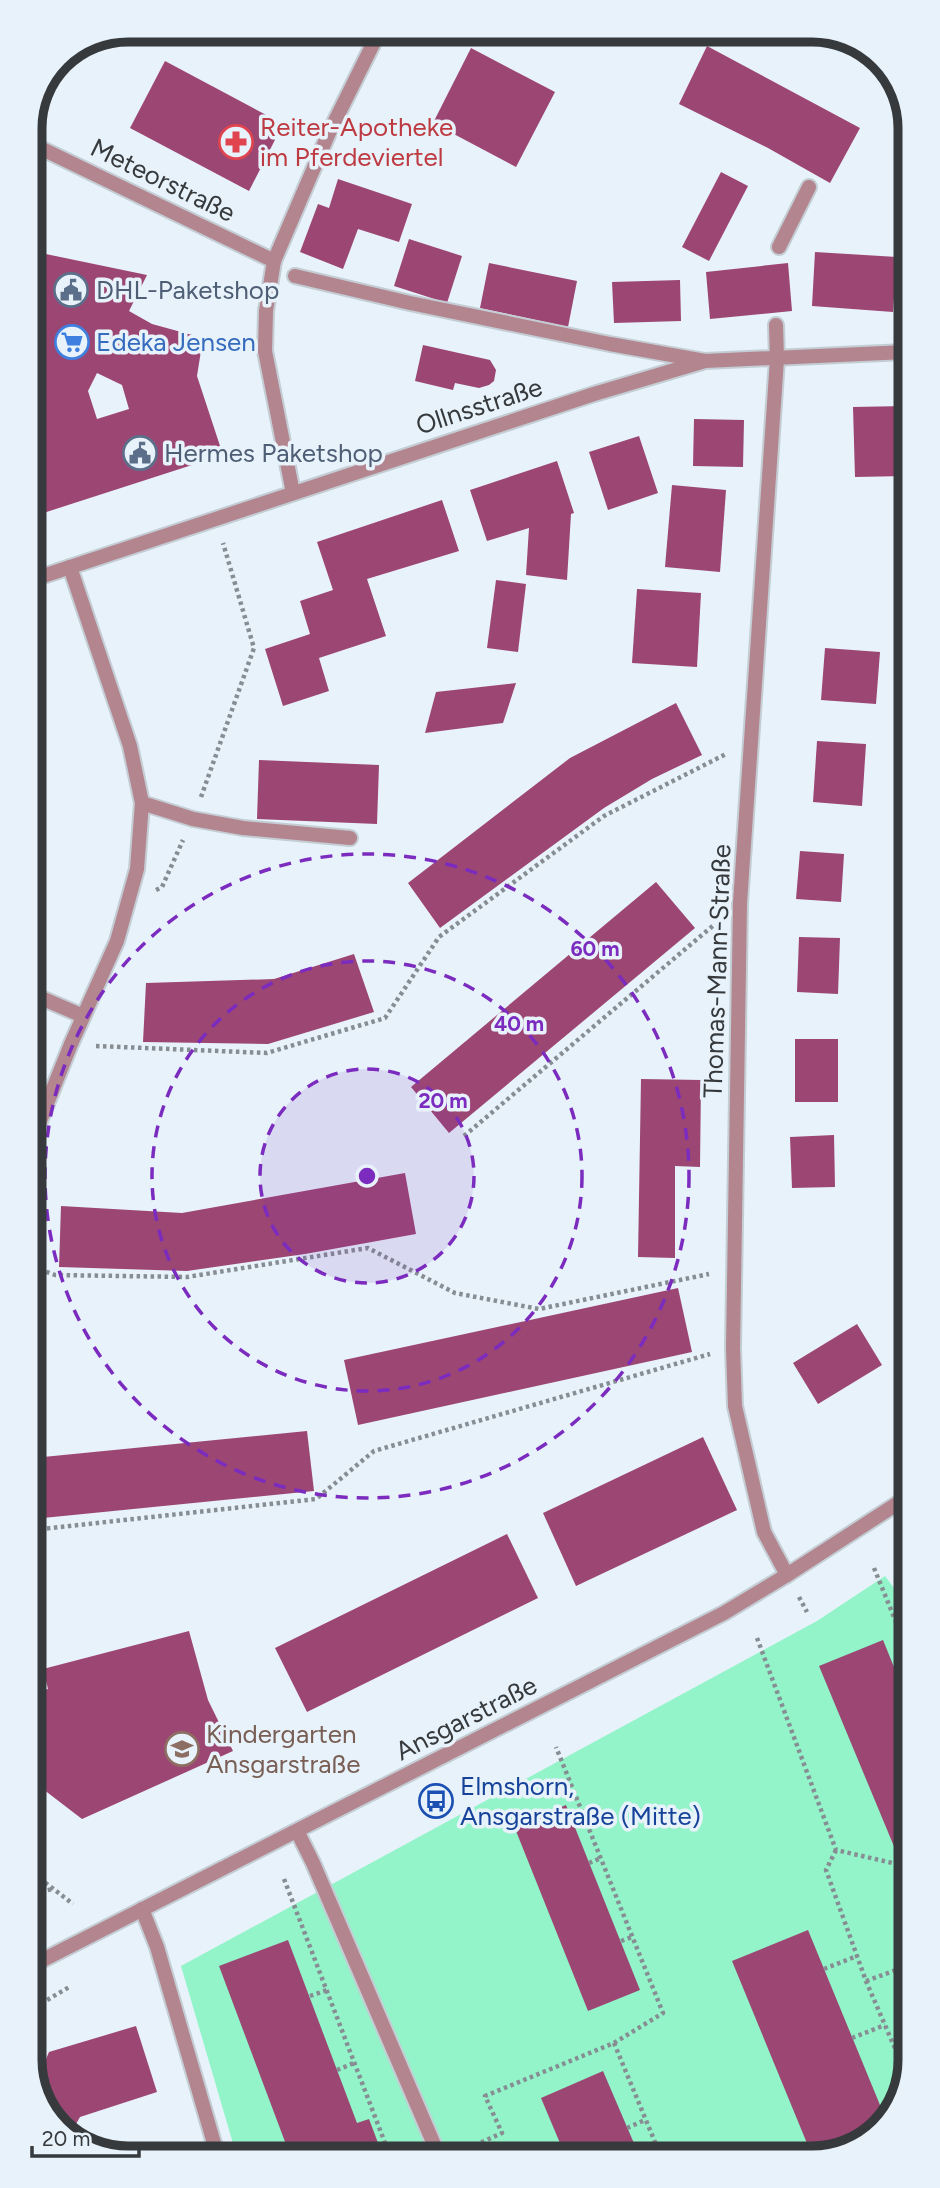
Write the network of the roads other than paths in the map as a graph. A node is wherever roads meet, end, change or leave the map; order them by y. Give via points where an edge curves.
1 (374, 42) edge
2 (42, 149) edge
3 (809, 187) dead end
4 (779, 247) dead end
5 (274, 261) junction
6 (295, 276) dead end
7 (776, 325) dead end
8 (898, 352) edge
9 (777, 359) junction
10 (705, 361) junction
11 (293, 493) junction
12 (70, 567) junction
13 (42, 576) edge
14 (142, 803) junction
15 (350, 838) dead end
16 (42, 999) edge
17 (83, 1016) junction
18 (42, 1118) edge
19 (898, 1503) edge
20 (787, 1575) junction
21 (297, 1831) junction
22 (142, 1909) junction
23 (42, 1960) edge
24 (215, 2146) edge
25 (435, 2146) edge

1 - 5 street
2 - 5 street, Meteorstraße
3 - 4 street
5 - 11 street via 265,311 265,351
6 - 10 street, Ollnsstraße
7 - 9 street, Thomas-Mann-Straße
8 - 9 street, Ollnsstraße
9 - 10 street, Ollnsstraße
9 - 20 street, Thomas-Mann-Straße via 740,903 733,1348 734,1406 764,1532
10 - 11 street, Ollnsstraße
11 - 12 street, Ollnsstraße
12 - 13 street, Ollnsstraße
12 - 14 street via 130,746
14 - 15 street via 243,828
14 - 17 street via 137,869 129,900 117,942
16 - 17 street
17 - 18 street
19 - 20 street, Ansgarstraße
20 - 21 street, Ansgarstraße via 712,1619
21 - 22 street, Ansgarstraße
21 - 25 street
22 - 23 street, Ansgarstraße
22 - 24 street

